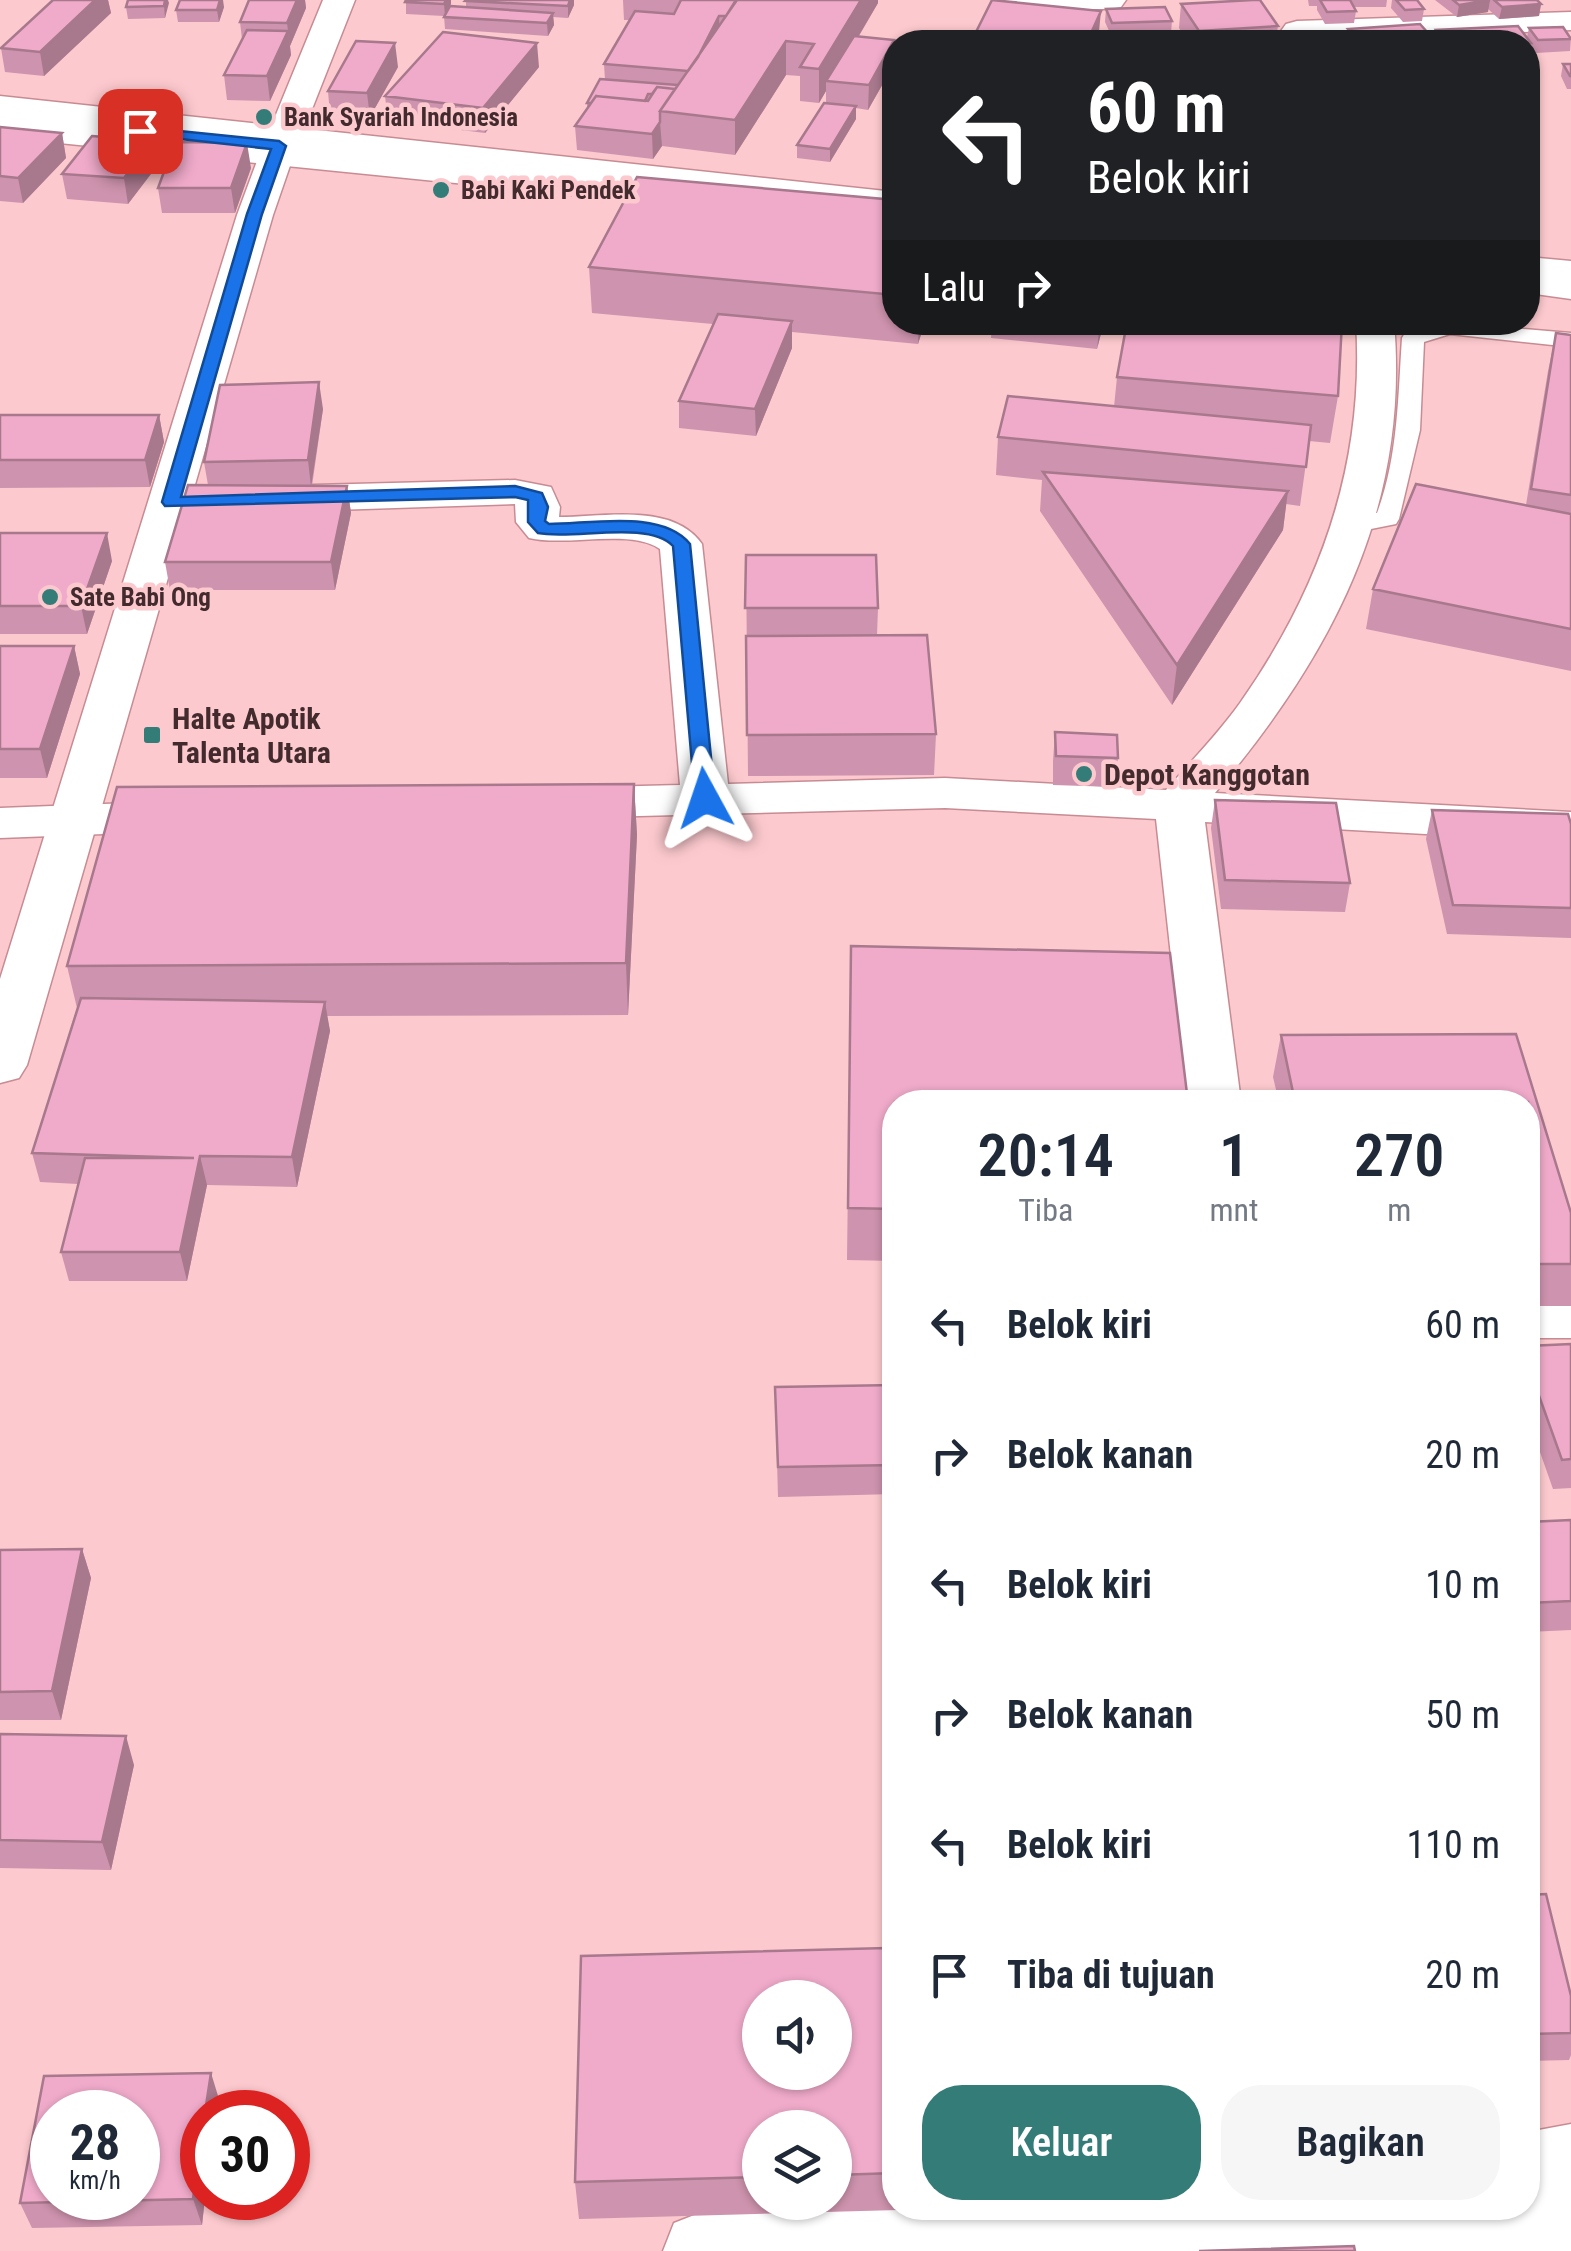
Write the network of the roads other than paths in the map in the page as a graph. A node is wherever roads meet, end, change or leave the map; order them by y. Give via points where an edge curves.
1 (338, 0) edge
2 (1018, 0) edge
3 (1110, 0) edge
4 (1571, 21) edge
5 (1295, 25) edge
6 (0, 102) edge
7 (0, 116) edge
8 (0, 131) edge
9 (280, 146) junction
10 (882, 197) edge
11 (720, 204) edge
12 (882, 209) edge
13 (1540, 265) edge
14 (1571, 268) edge
15 (1540, 276) edge
16 (1571, 279) edge
17 (1540, 288) edge
18 (1571, 292) edge
19 (1377, 335) edge
20 (1422, 335) edge
21 (1524, 335) edge
22 (1571, 340) edge
23 (203, 501) junction
24 (1354, 518) junction
25 (705, 798) junction
26 (528, 804) edge
27 (1178, 806) junction
28 (232, 814) edge
29 (74, 820) junction
30 (0, 822) edge
31 (1571, 827) edge
32 (0, 1065) edge
33 (1213, 1090) edge
34 (1540, 1316) edge
35 (1571, 1316) edge
36 (1571, 2161) edge
37 (1540, 2167) edge
38 (1571, 2228) edge
39 (1403, 2229) edge
40 (702, 2251) edge

1 - 9 street
2 - 3 street
4 - 5 street
6 - 9 lane
7 - 9 street
8 - 9 lane
9 - 10 lane
9 - 11 lane
9 - 12 street
9 - 23 street via 172,428
13 - 14 lane
15 - 16 street
17 - 18 lane
19 - 24 street via 1377,427
20 - 24 lane via 1412,338 1408,430 1395,498 1387,519
21 - 22 lane
23 - 25 street via 515,492 536,496 536,522 544,530 643,528 672,535 681,544
23 - 29 street
24 - 27 street via 1340,564 1262,705
25 - 26 street
25 - 27 street via 944,792
27 - 31 street
27 - 33 street
28 - 29 street
29 - 30 street
29 - 32 street
34 - 35 street
36 - 37 street
38 - 39 street
39 - 40 street

